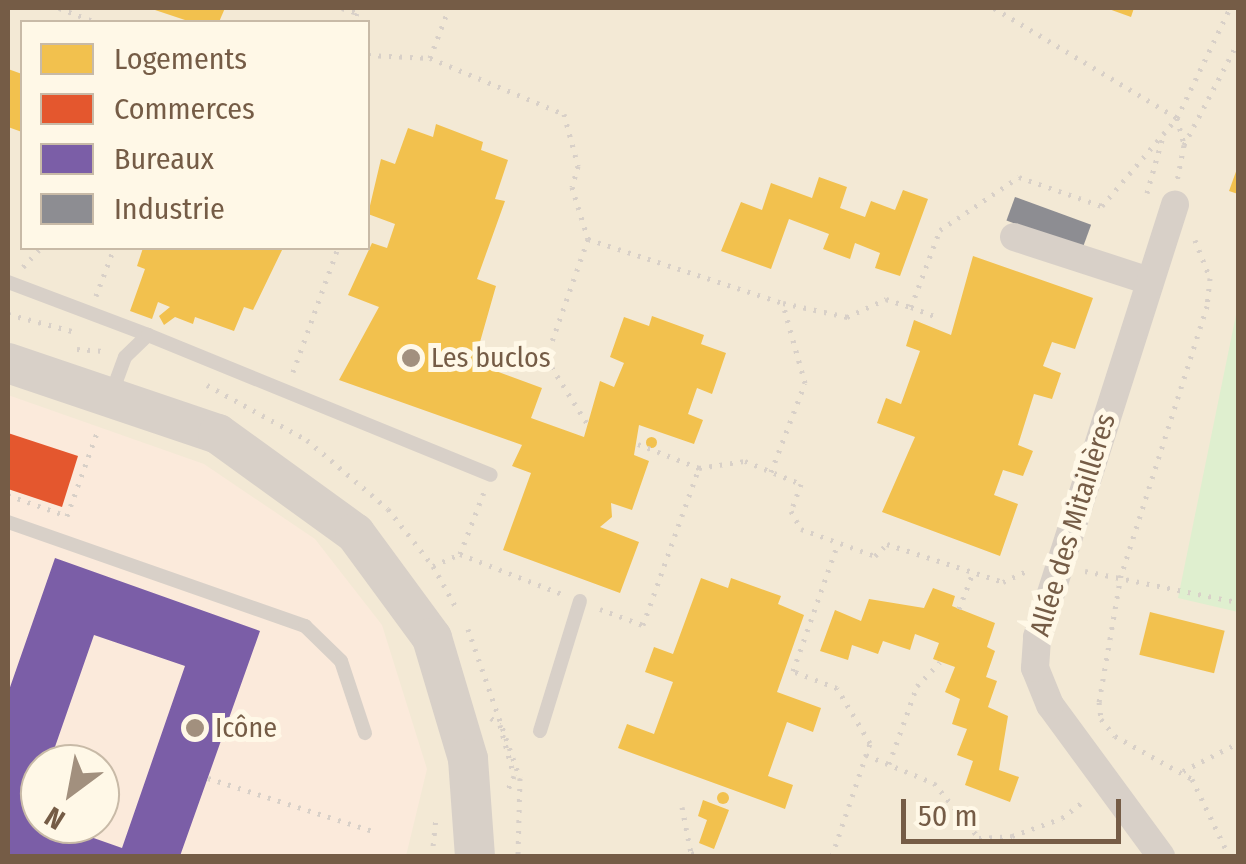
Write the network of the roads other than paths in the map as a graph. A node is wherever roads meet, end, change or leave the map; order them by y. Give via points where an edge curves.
1 (1174, 205) road end
2 (1014, 237) dead end
3 (1146, 280) junction
4 (8, 282) edge
5 (148, 334) junction
6 (8, 363) edge
7 (107, 407) junction
8 (491, 475) road end
9 (8, 522) edge
10 (580, 601) road end
11 (540, 731) dead end
12 (365, 733) dead end
13 (476, 856) edge
14 (1160, 856) edge

1 - 3 street, Allée des Mitaillères
2 - 3 street
3 - 14 street, Allée des Mitaillères via 1037,637 1035,668 1050,705
4 - 5 lane
5 - 7 lane via 125,357
5 - 8 lane
6 - 7 street
7 - 13 street via 218,434 355,533 432,638 468,758
9 - 12 lane via 305,626 341,661
10 - 11 lane

